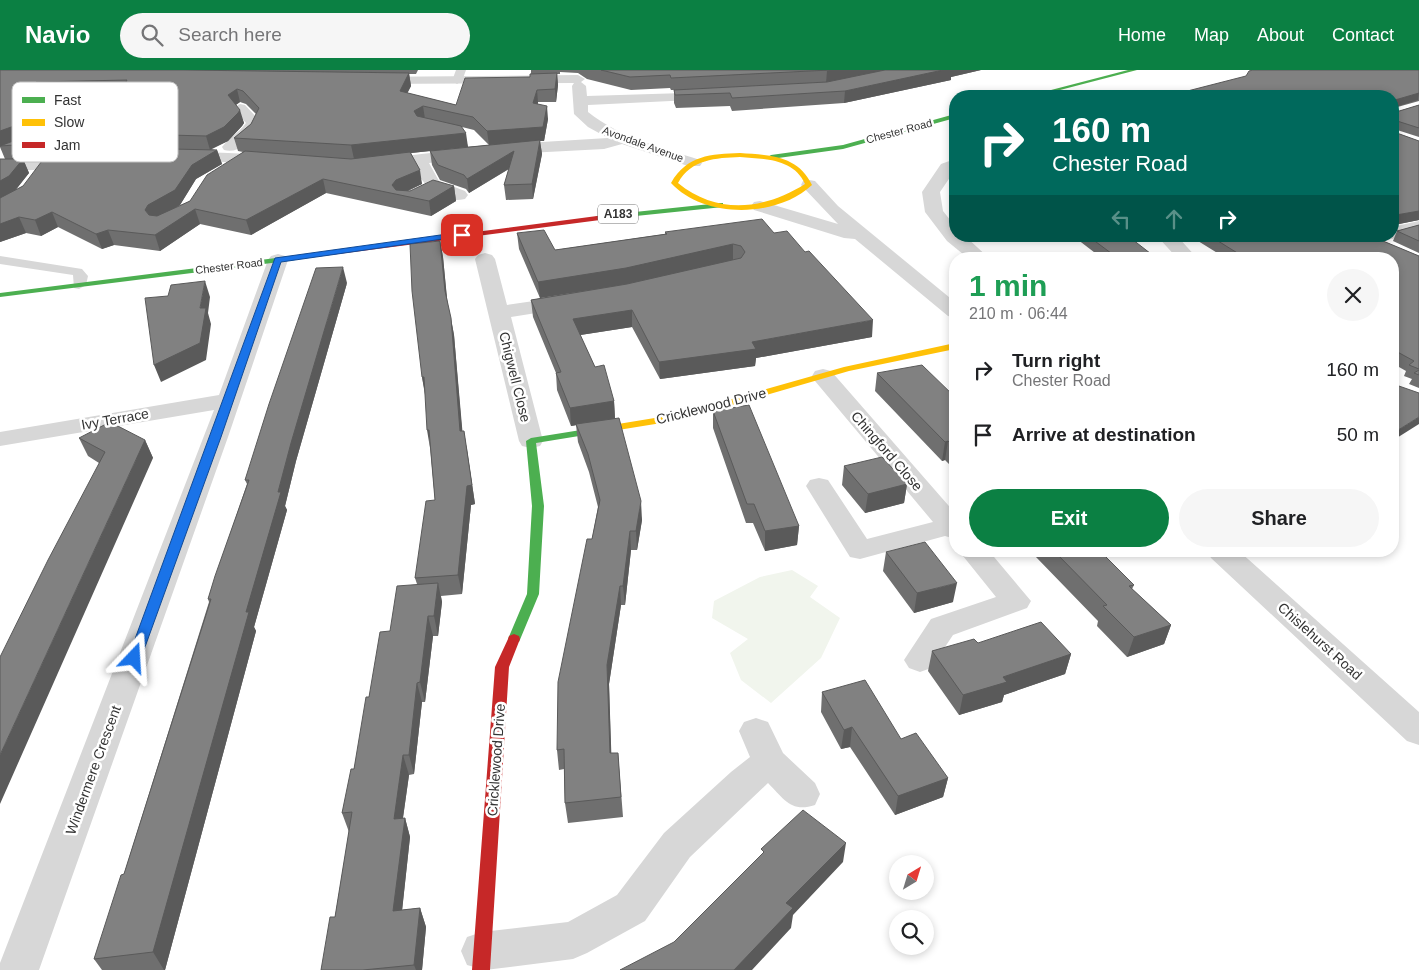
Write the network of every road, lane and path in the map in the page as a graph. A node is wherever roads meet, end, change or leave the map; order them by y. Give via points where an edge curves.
1 (1134, 70) edge
2 (577, 75) edge
3 (459, 76) edge
4 (362, 80) edge
5 (1054, 90) edge
6 (730, 95) edge
7 (581, 100) junction
8 (240, 108) edge
9 (949, 118) edge
10 (469, 135) dead end
11 (625, 139) junction
12 (843, 146) junction
13 (484, 152) junction
14 (178, 156) edge
15 (217, 156) junction
16 (766, 157) junction
17 (245, 158) junction
18 (420, 160) junction
19 (95, 162) edge
20 (285, 162) edge
21 (694, 163) junction
22 (46, 166) junction
23 (363, 166) edge
24 (949, 166) edge
25 (0, 167) edge
26 (809, 171) junction
27 (217, 175) edge
28 (33, 184) edge
29 (459, 195) dead end
30 (624, 204) dead end
31 (720, 205) junction
32 (760, 206) junction
33 (516, 226) junction
34 (1419, 226) edge
35 (949, 231) edge
36 (1399, 234) edge
37 (873, 242) junction
38 (960, 242) edge
39 (1172, 242) edge
40 (972, 252) edge
41 (1182, 252) edge
42 (485, 259) dead end
43 (0, 260) edge
44 (278, 260) junction
45 (79, 285) junction
46 (0, 295) edge
47 (588, 299) edge
48 (949, 307) edge
49 (499, 314) junction
50 (949, 347) edge
51 (822, 376) junction
52 (229, 400) junction
53 (0, 439) edge
54 (531, 441) junction
55 (819, 486) dead end
56 (949, 523) edge
57 (949, 529) edge
58 (978, 557) edge
59 (1228, 557) edge
60 (920, 660) dead end
61 (1419, 732) edge
62 (802, 794) dead end
63 (482, 961) edge
64 (18, 970) edge

1 - 5 main road
2 - 3 street
2 - 7 street, Avondale Avenue
3 - 4 street
6 - 7 street
7 - 11 street, Avondale Avenue via 581,114 594,126
8 - 15 street via 254,122 252,128
9 - 12 main road, Chester Road
10 - 13 street
11 - 13 street via 604,144
11 - 21 street, Avondale Avenue
12 - 16 main road
12 - 26 main road
13 - 18 street
14 - 15 street
15 - 17 street
16 - 21 main road via 720,156
16 - 26 main road
17 - 20 street
17 - 27 street
18 - 23 street
18 - 29 street via 428,180 428,190
19 - 22 street
21 - 31 main road via 680,169 670,184 688,196
22 - 25 street
22 - 28 street
24 - 35 street via 931,192 934,212
26 - 32 main road via 794,198
26 - 37 street via 832,210
30 - 33 main road, Chester Road / A183
31 - 32 main road
31 - 33 main road, Chester Road / A183
32 - 37 street
33 - 44 main road, Chester Road / A183
34 - 36 street
37 - 48 street
38 - 40 street
39 - 41 street
42 - 49 street, Chigwell Close
43 - 45 lane via 77,272 81,276
44 - 45 main road, Chester Road / A183
44 - 52 street, Windermere Crescent
45 - 46 main road, Chester Road / A183
47 - 49 street, Chigwell Close
49 - 54 street, Chigwell Close
50 - 51 main road, Cricklewood Drive
51 - 54 main road, Cricklewood Drive via 680,417
51 - 56 street, Chingford Close
52 - 53 street, Ivy Terrace
52 - 64 street, Windermere Crescent
54 - 63 main road, Cricklewood Drive via 538,506 533,594 502,668
55 - 57 street, Chingford Close via 860,550
58 - 60 street via 1016,601 942,627
59 - 61 street, Chislehurst Road
62 - 63 street, Cricklewood Drive via 763,746 744,782 677,845 631,908 573,940

